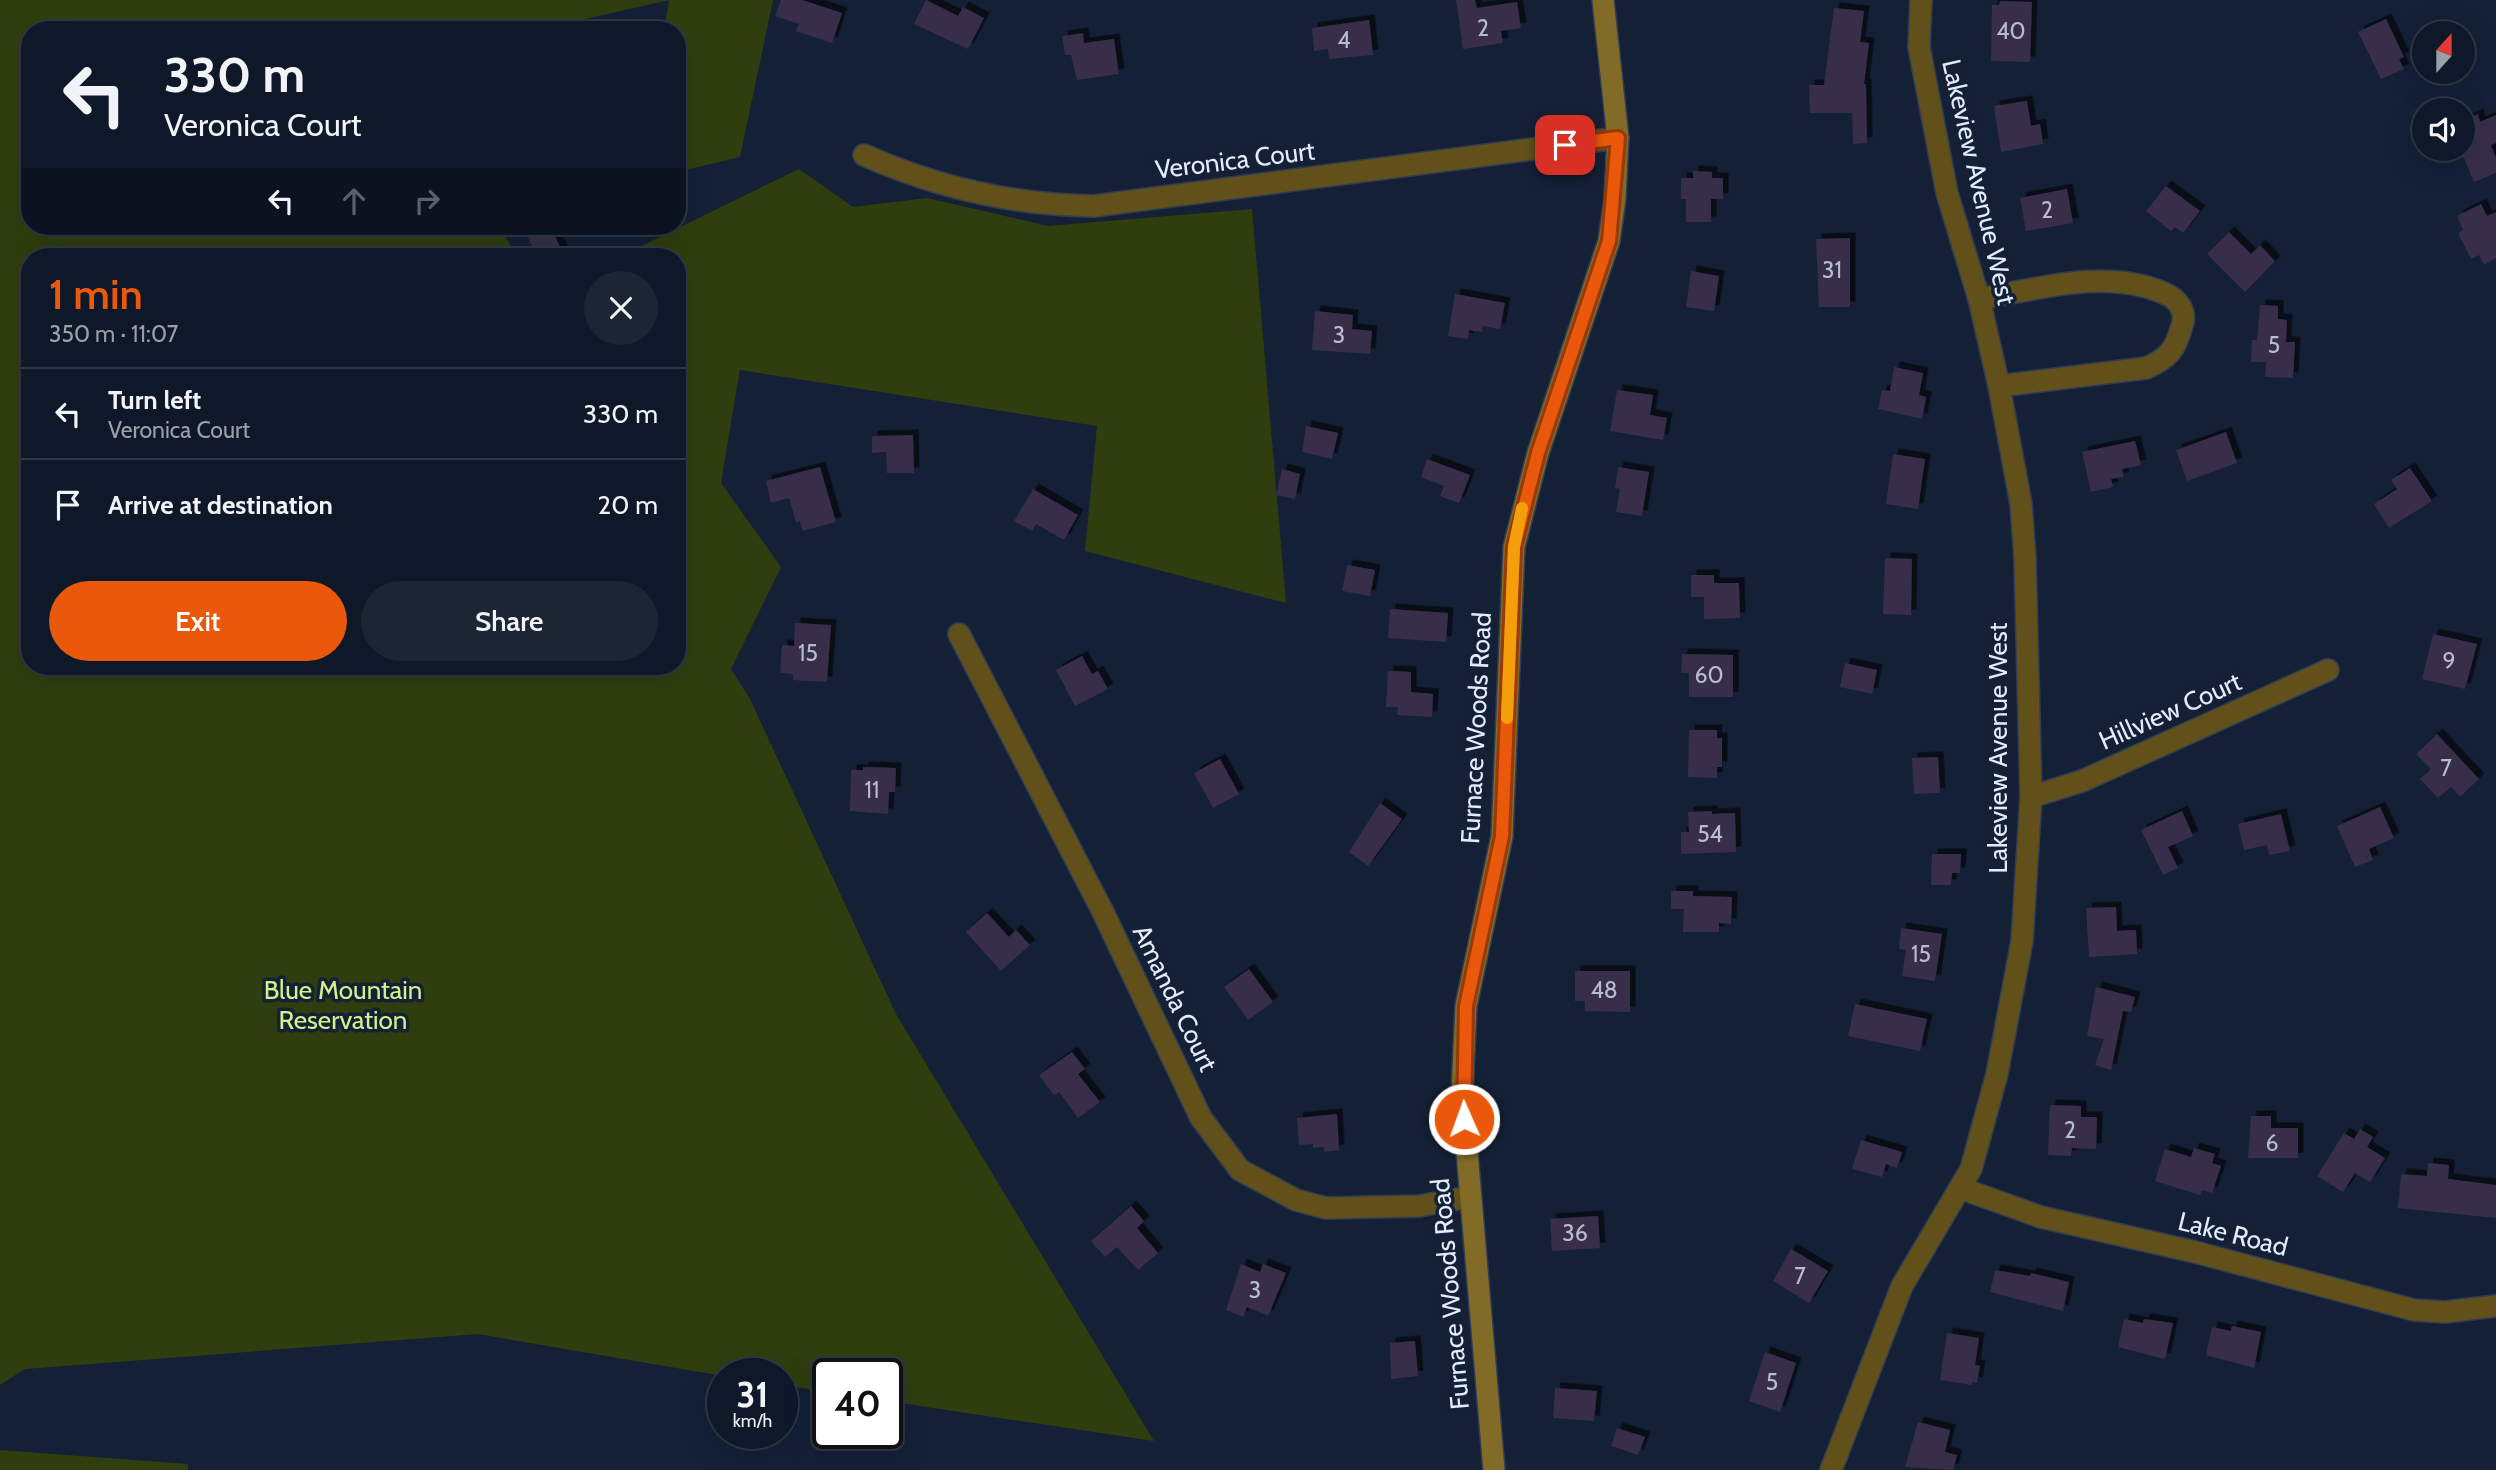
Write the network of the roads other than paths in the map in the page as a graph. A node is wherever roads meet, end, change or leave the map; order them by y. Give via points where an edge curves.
1 (1603, 0) edge
2 (1921, 0) edge
3 (1618, 138) junction
4 (864, 155) dead end
5 (1979, 299) junction
6 (1999, 386) junction
7 (959, 634) dead end
8 (2329, 670) dead end
9 (2031, 797) junction
10 (1960, 1188) junction
11 (1469, 1197) junction
12 (2496, 1307) edge
13 (1494, 1470) edge
14 (1831, 1470) edge

1 - 3 street, Furnace Woods Road
2 - 5 street, Lakeview Avenue West via 1919,47 1947,193
3 - 4 street, Veronica Court via 1094,206 1001,200
3 - 11 street, Furnace Woods Road via 1609,241 1538,453 1514,547 1502,836 1466,1006 1462,1093
5 - 6 street, Lakeview Avenue West
5 - 6 street via 2070,284 2128,281 2169,295 2180,303 2185,319 2175,350 2166,360 2146,368
6 - 9 street, Lakeview Avenue West via 2021,503
7 - 11 street, Amanda Court via 1103,912 1201,1118 1240,1170 1296,1200 1326,1208 1419,1206
8 - 9 street, Hillview Court via 2082,781
9 - 10 street, Lakeview Avenue West via 2022,941 1997,1074 1970,1169
10 - 12 street, Lake Road via 2041,1217 2414,1310
10 - 14 street, Lakeview Avenue West via 1902,1286
11 - 13 street, Furnace Woods Road

